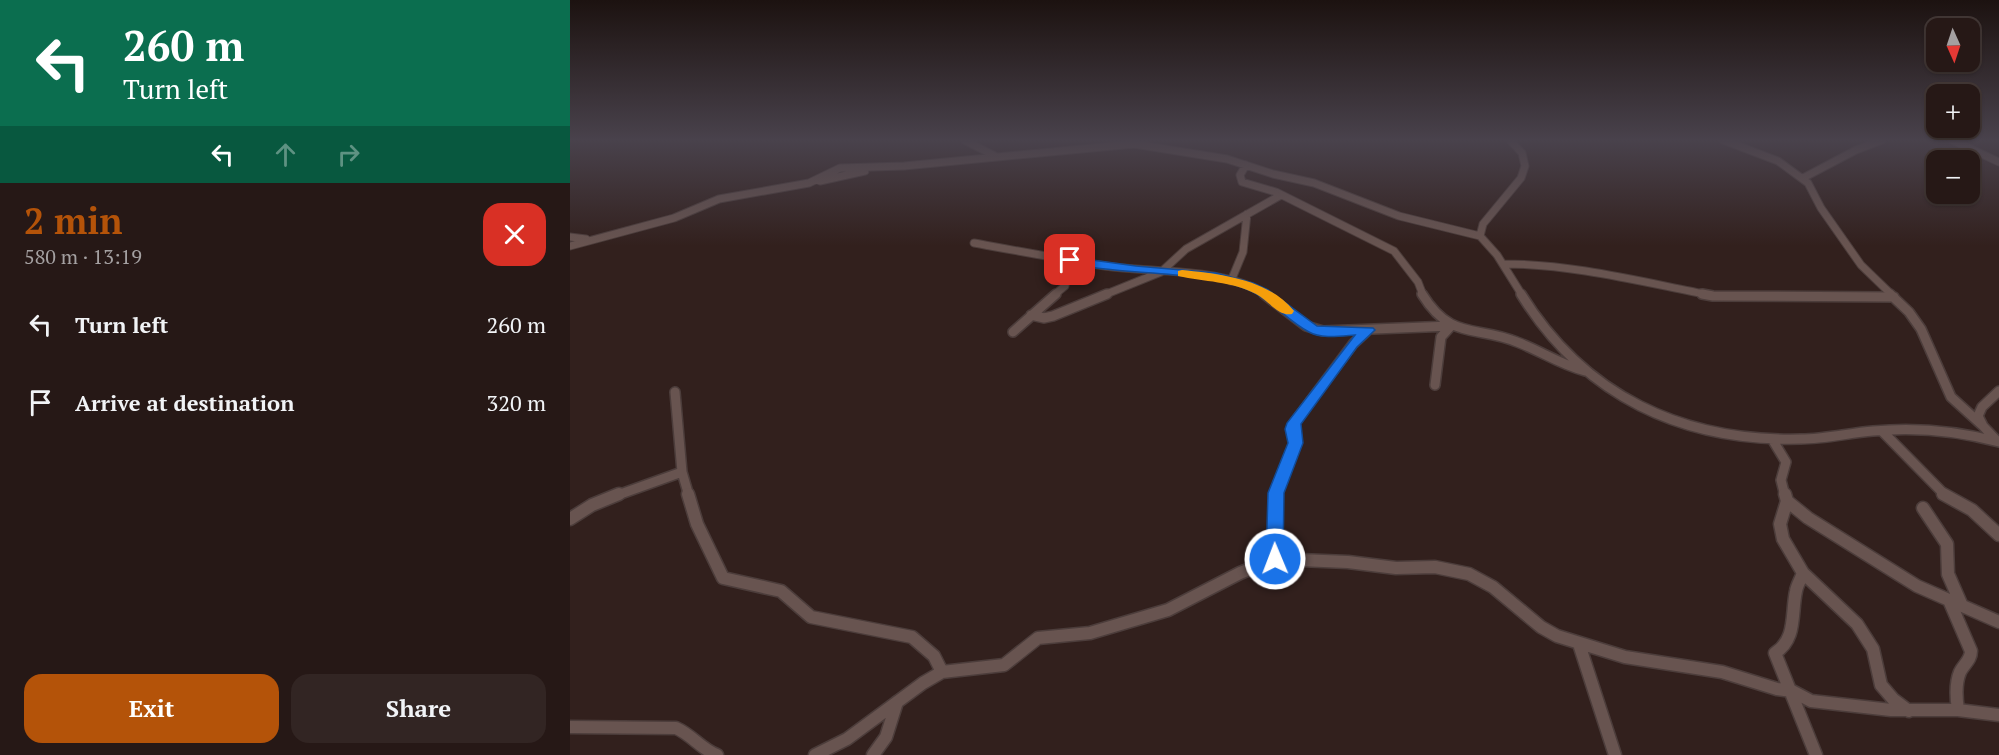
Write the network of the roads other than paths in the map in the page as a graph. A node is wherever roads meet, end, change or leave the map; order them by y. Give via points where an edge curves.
1 (825, 175) edge
2 (1239, 175) edge
3 (1285, 175) edge
4 (1522, 175) edge
5 (1799, 175) edge
6 (1808, 175) edge
7 (1803, 178) junction
8 (1281, 195) junction
9 (1247, 214) junction
10 (1480, 236) junction
11 (570, 237) edge
12 (595, 240) junction
13 (974, 243) dead end
14 (570, 246) edge
15 (1070, 260) junction
16 (1504, 264) junction
17 (1161, 272) junction
18 (1232, 281) junction
19 (1894, 297) junction
20 (1031, 315) junction
21 (1451, 326) junction
22 (1368, 330) junction
23 (1013, 332) dead end
24 (1587, 372) junction
25 (1435, 385) dead end
26 (1999, 391) edge
27 (675, 392) dead end
28 (1983, 426) junction
29 (1882, 431) junction
30 (1772, 439) junction
31 (1998, 442) edge
32 (682, 472) junction
33 (1787, 501) junction
34 (1923, 508) dead end
35 (570, 519) edge
36 (1999, 535) edge
37 (1275, 559) junction
38 (1803, 573) junction
39 (1949, 600) junction
40 (1962, 606) junction
41 (1999, 622) edge
42 (1579, 644) junction
43 (942, 672) junction
44 (1792, 691) junction
45 (897, 702) junction
46 (1958, 710) junction
47 (1909, 711) junction
48 (1999, 715) edge
49 (570, 727) edge
50 (717, 755) edge
51 (815, 755) edge
52 (873, 755) edge
53 (1616, 755) edge
54 (1816, 755) edge

1 - 12 street via 809,183 719,199 674,218
2 - 8 street via 1240,181
3 - 10 street via 1399,216
4 - 10 street via 1482,225
5 - 7 street
6 - 7 street
7 - 19 street via 1861,265
8 - 9 street
8 - 21 street via 1394,251 1418,282 1423,296
9 - 17 street via 1186,249
9 - 18 street via 1243,252
10 - 16 street
11 - 12 street
12 - 14 street
13 - 15 street
15 - 17 street
15 - 20 street via 1065,286
16 - 19 street via 1609,275 1713,296
16 - 24 street via 1551,339
17 - 18 street
17 - 20 street via 1053,316
18 - 22 street via 1263,293 1314,330
19 - 28 street via 1921,329 1951,397
20 - 23 street
21 - 22 street
21 - 24 street via 1516,341 1563,365
21 - 25 street via 1441,337
22 - 37 street via 1353,344 1294,423 1296,443 1276,493
24 - 30 street via 1664,418 1715,434
26 - 28 street via 1979,411
27 - 32 street
28 - 31 street
29 - 30 street
29 - 31 street via 1957,434
29 - 36 street via 1941,492 1972,510
30 - 33 street via 1786,462 1781,480
32 - 35 street via 605,501
32 - 43 street via 697,524 723,578 781,591 811,617 912,637 934,656
33 - 38 street via 1780,532
33 - 39 street via 1903,578
34 - 40 street via 1947,544 1948,574
37 - 42 street via 1435,567 1469,574 1493,587 1541,627
37 - 43 street via 1168,610 1090,633 1046,635 1004,665
38 - 44 street via 1788,638 1785,646 1774,653
38 - 47 street via 1857,624 1873,649 1881,685
39 - 40 street
39 - 46 street via 1971,651 1956,678
40 - 41 street
42 - 44 street via 1625,657 1722,672
42 - 53 street
43 - 45 street
44 - 47 street via 1811,701 1846,707
44 - 54 street
45 - 51 street via 847,739
45 - 52 street via 886,737
46 - 47 street
46 - 48 street
49 - 50 street via 676,728 688,732 698,747

